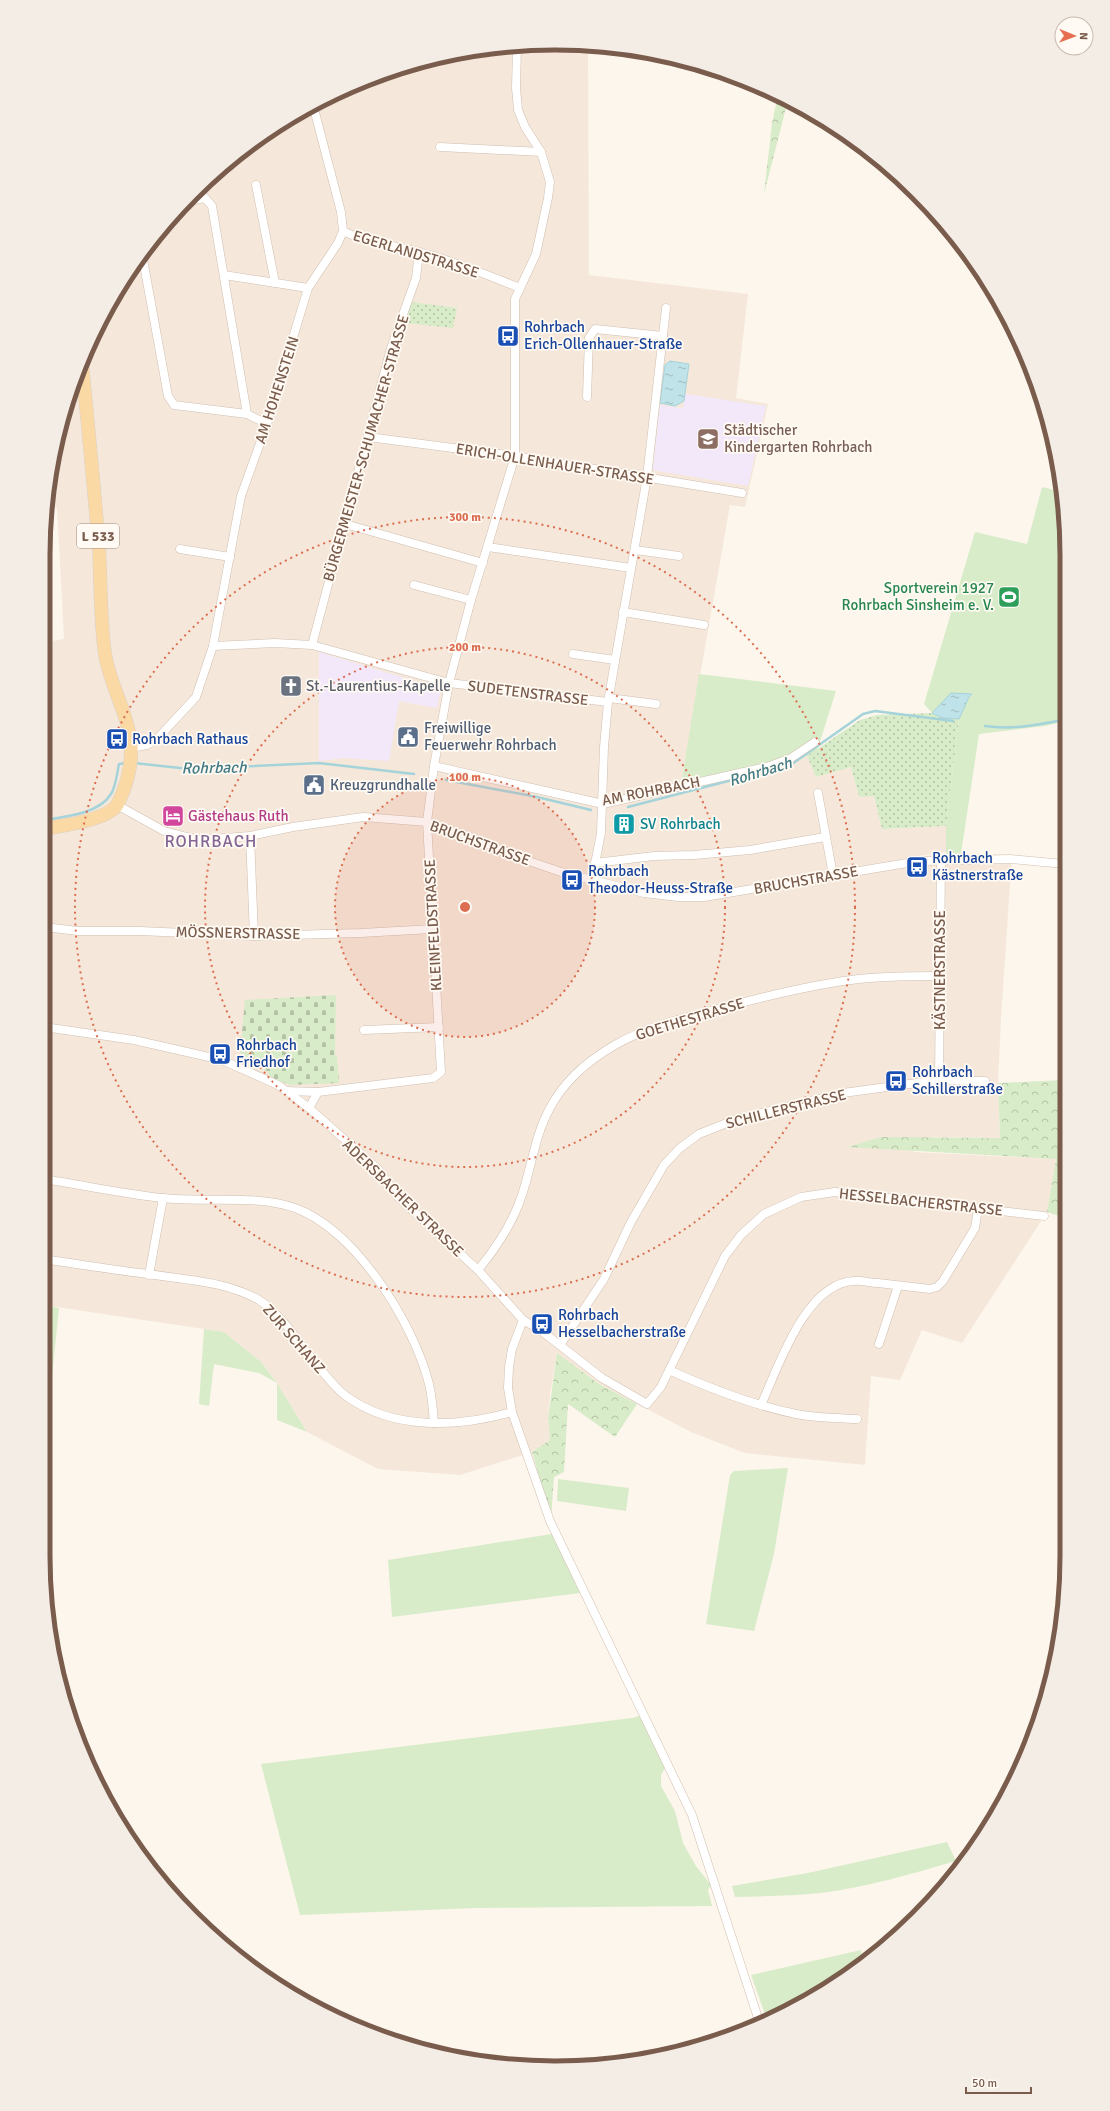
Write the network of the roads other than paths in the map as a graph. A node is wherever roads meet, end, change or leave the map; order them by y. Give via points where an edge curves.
1 (517, 51) edge
2 (315, 112) edge
3 (440, 147) dead end
4 (541, 152) junction
5 (256, 185) dead end
6 (197, 199) edge
7 (343, 231) junction
8 (419, 252) junction
9 (144, 262) edge
10 (224, 275) junction
11 (275, 283) junction
12 (308, 288) junction
13 (520, 288) junction
14 (666, 308) dead end
15 (663, 336) junction
16 (83, 376) edge
17 (587, 397) dead end
18 (247, 414) junction
19 (267, 424) junction
20 (368, 437) junction
21 (515, 456) junction
22 (647, 477) junction
23 (742, 493) dead end
24 (345, 524) junction
25 (488, 547) junction
26 (180, 550) dead end
27 (635, 550) junction
28 (679, 556) dead end
29 (230, 557) junction
30 (483, 563) junction
31 (631, 568) junction
32 (414, 585) dead end
33 (472, 600) junction
34 (623, 612) junction
35 (704, 625) dead end
36 (312, 645) junction
37 (213, 646) junction
38 (573, 654) dead end
39 (615, 660) junction
40 (449, 683) junction
41 (609, 700) junction
42 (656, 704) dead end
43 (815, 742) dead end
44 (130, 759) junction
45 (434, 766) junction
46 (818, 793) dead end
47 (602, 804) junction
48 (117, 805) junction
49 (427, 822) junction
50 (50, 828) edge
51 (250, 836) junction
52 (826, 837) junction
53 (941, 860) junction
54 (595, 863) junction
55 (1060, 864) edge
56 (833, 875) junction
57 (592, 879) junction
58 (50, 928) edge
59 (432, 929) junction
60 (254, 936) junction
61 (939, 976) junction
62 (439, 1027) junction
63 (50, 1028) edge
64 (364, 1030) dead end
65 (939, 1080) junction
66 (986, 1081) dead end
67 (286, 1091) junction
68 (318, 1092) junction
69 (309, 1108) junction
70 (50, 1180) edge
71 (163, 1198) junction
72 (978, 1209) junction
73 (1044, 1216) dead end
74 (50, 1260) edge
75 (478, 1270) junction
76 (149, 1274) junction
77 (898, 1286) junction
78 (523, 1320) junction
79 (879, 1344) dead end
80 (560, 1345) junction
81 (669, 1370) junction
82 (647, 1404) joint
83 (761, 1405) junction
84 (512, 1412) junction
85 (857, 1419) dead end
86 (434, 1423) junction
87 (758, 2018) edge

1 - 4 street, KLEINFELDSTRASSE via 518,110 525,127
2 - 7 street, EGERLANDSTRASSE via 341,212
3 - 4 street
4 - 13 street, KLEINFELDSTRASSE via 550,182 548,198 536,254
5 - 11 street
6 - 10 street via 205,198 212,206
7 - 8 street, EGERLANDSTRASSE via 357,238
7 - 12 street, AM HOHENSTEIN via 338,243
8 - 13 street, EGERLANDSTRASSE
8 - 20 street, BÜRGERMEISTER-SCHUMACHER-STRASSE via 416,278 391,348
9 - 18 street via 168,396 174,405
10 - 11 street
10 - 18 street
11 - 12 street
12 - 19 street, AM HOHENSTEIN
13 - 21 street, KLEINFELDSTRASSE via 515,299
14 - 15 street
15 - 17 street via 595,329 589,338
15 - 22 street
16 - 44 main road, L 533 via 99,547 105,654 109,676 128,728
18 - 19 street
19 - 29 street, AM HOHENSTEIN via 241,496
20 - 21 street, ERICH-OLLENHAUER-STRASSE
20 - 24 street, BÜRGERMEISTER-SCHUMACHER-STRASSE
21 - 22 street, ERICH-OLLENHAUER-STRASSE
21 - 25 street, KLEINFELDSTRASSE
22 - 23 street, ERICH-OLLENHAUER-STRASSE
22 - 27 street
24 - 30 street
24 - 36 street, BÜRGERMEISTER-SCHUMACHER-STRASSE
25 - 30 street, KLEINFELDSTRASSE
25 - 31 street
26 - 29 street
27 - 28 street
27 - 31 street
29 - 37 street, AM HOHENSTEIN
30 - 33 street, KLEINFELDSTRASSE
31 - 34 street
32 - 33 street
33 - 40 street, KLEINFELDSTRASSE
34 - 35 street
34 - 39 street
36 - 37 street, SUDETENSTRASSE via 275,643
36 - 40 street, SUDETENSTRASSE
37 - 44 street, AM HOHENSTEIN via 196,697 157,739
38 - 39 street
39 - 41 street
40 - 41 street, SUDETENSTRASSE
40 - 45 street, KLEINFELDSTRASSE
41 - 42 street, SUDETENSTRASSE
41 - 47 street
43 - 47 street, AM ROHRBACH via 791,758 770,766
44 - 48 main road, L 533 via 122,795
45 - 47 street, AM ROHRBACH
45 - 49 street, KLEINFELDSTRASSE
46 - 52 street
47 - 54 street via 601,833
48 - 50 main road via 107,814 96,818
48 - 51 street, BRUCHSTRASSE via 164,831 182,837 199,840
49 - 51 street, BRUCHSTRASSE via 356,817
49 - 57 street, BRUCHSTRASSE via 476,838 520,858
49 - 59 street, KLEINFELDSTRASSE
51 - 60 street
52 - 54 street via 750,850 654,856
52 - 56 street
53 - 55 street, BRUCHSTRASSE via 1010,859
53 - 56 street, BRUCHSTRASSE via 891,864
53 - 61 street, KÄSTNERSTRASSE
54 - 57 street
56 - 57 street, BRUCHSTRASSE via 704,897 644,893
58 - 60 street, MÖSSNERSTRASSE via 78,931
59 - 60 street, MÖSSNERSTRASSE via 361,934
59 - 62 street, KLEINFELDSTRASSE
61 - 65 street, KÄSTNERSTRASSE
61 - 75 street, GOETHESTRASSE via 888,976 852,980 759,998 684,1017 615,1045 590,1062 566,1084 550,1107 536,1139 522,1195 514,1214 501,1242
62 - 64 street
62 - 68 street, KLEINFELDSTRASSE via 441,1072 433,1078
63 - 67 street, ADERSBACHER STRASSE via 134,1040 222,1060
65 - 66 street, SCHILLERSTRASSE
65 - 80 street, SCHILLERSTRASSE via 843,1094 737,1119 699,1134 680,1148 664,1165 631,1222 604,1279
67 - 68 street, KLEINFELDSTRASSE
67 - 69 street, ADERSBACHER STRASSE
68 - 69 street
69 - 75 street, ADERSBACHER STRASSE via 379,1170 398,1197
70 - 71 street
71 - 76 street
71 - 86 street via 262,1202 295,1208 330,1227 366,1263 397,1311 424,1367
72 - 73 street, HESSELBACHERSTRASSE
72 - 77 street via 975,1228 937,1287 930,1289
72 - 81 street, HESSELBACHERSTRASSE via 835,1192 801,1197 764,1214 741,1235 725,1256
74 - 76 street, ZUR SCHANZ
75 - 78 street, ADERSBACHER STRASSE
76 - 86 street, ZUR SCHANZ via 212,1283 260,1300 272,1310 328,1379 346,1396 377,1414
77 - 79 street
77 - 83 street via 854,1281 834,1285 821,1295 797,1327
78 - 80 street, ADERSBACHER STRASSE
78 - 84 street via 508,1367
80 - 82 street, ADERSBACHER STRASSE via 602,1378
81 - 82 street, HESSELBACHERSTRASSE via 661,1387
81 - 83 street via 720,1393
83 - 85 street via 798,1414
84 - 86 street, ZUR SCHANZ via 463,1422
84 - 87 street via 550,1521 692,1815

